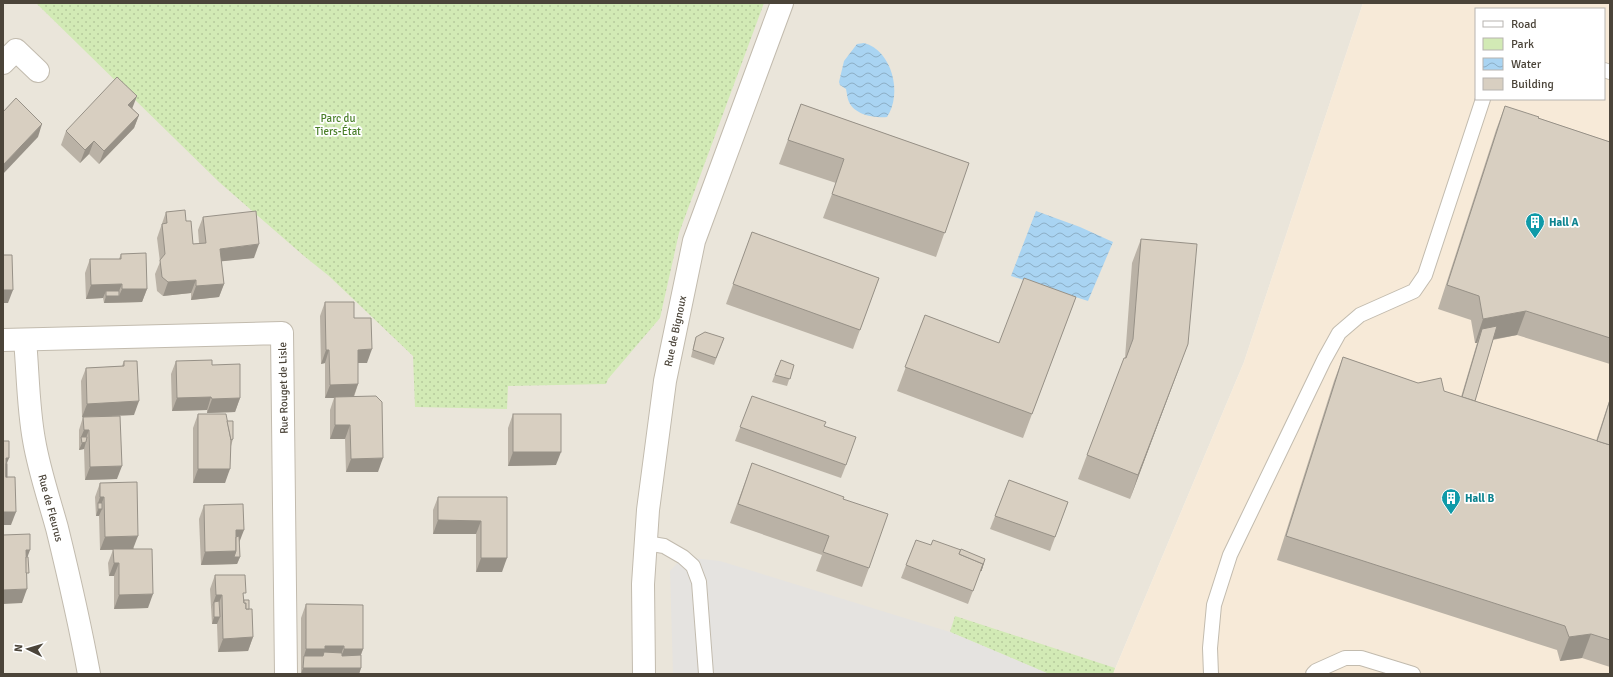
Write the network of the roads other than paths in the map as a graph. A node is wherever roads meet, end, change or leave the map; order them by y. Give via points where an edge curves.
1 (782, 3) edge
2 (3, 63) edge
3 (38, 71) dead end
4 (1483, 100) edge
5 (3, 340) edge
6 (25, 340) junction
7 (646, 543) junction
8 (89, 674) edge
9 (286, 674) edge
10 (644, 674) edge
11 (706, 674) edge
12 (1211, 674) edge
13 (1313, 674) edge
14 (1413, 674) edge

1 - 7 street, Rue de Bignoux via 694,241 665,381
2 - 3 street via 16,50
4 - 12 lane via 1425,274 1414,291 1360,314 1339,333 1233,548 1214,605 1210,648
5 - 6 street, Rue Rouget de Lisle
6 - 8 street, Rue de Fleurus via 29,403 41,476 76,605
6 - 9 street, Rue Rouget de Lisle via 282,333
7 - 10 street, Rue de Bignoux via 643,591
7 - 11 lane via 664,546 693,566 699,582
13 - 14 lane via 1345,658 1361,658

